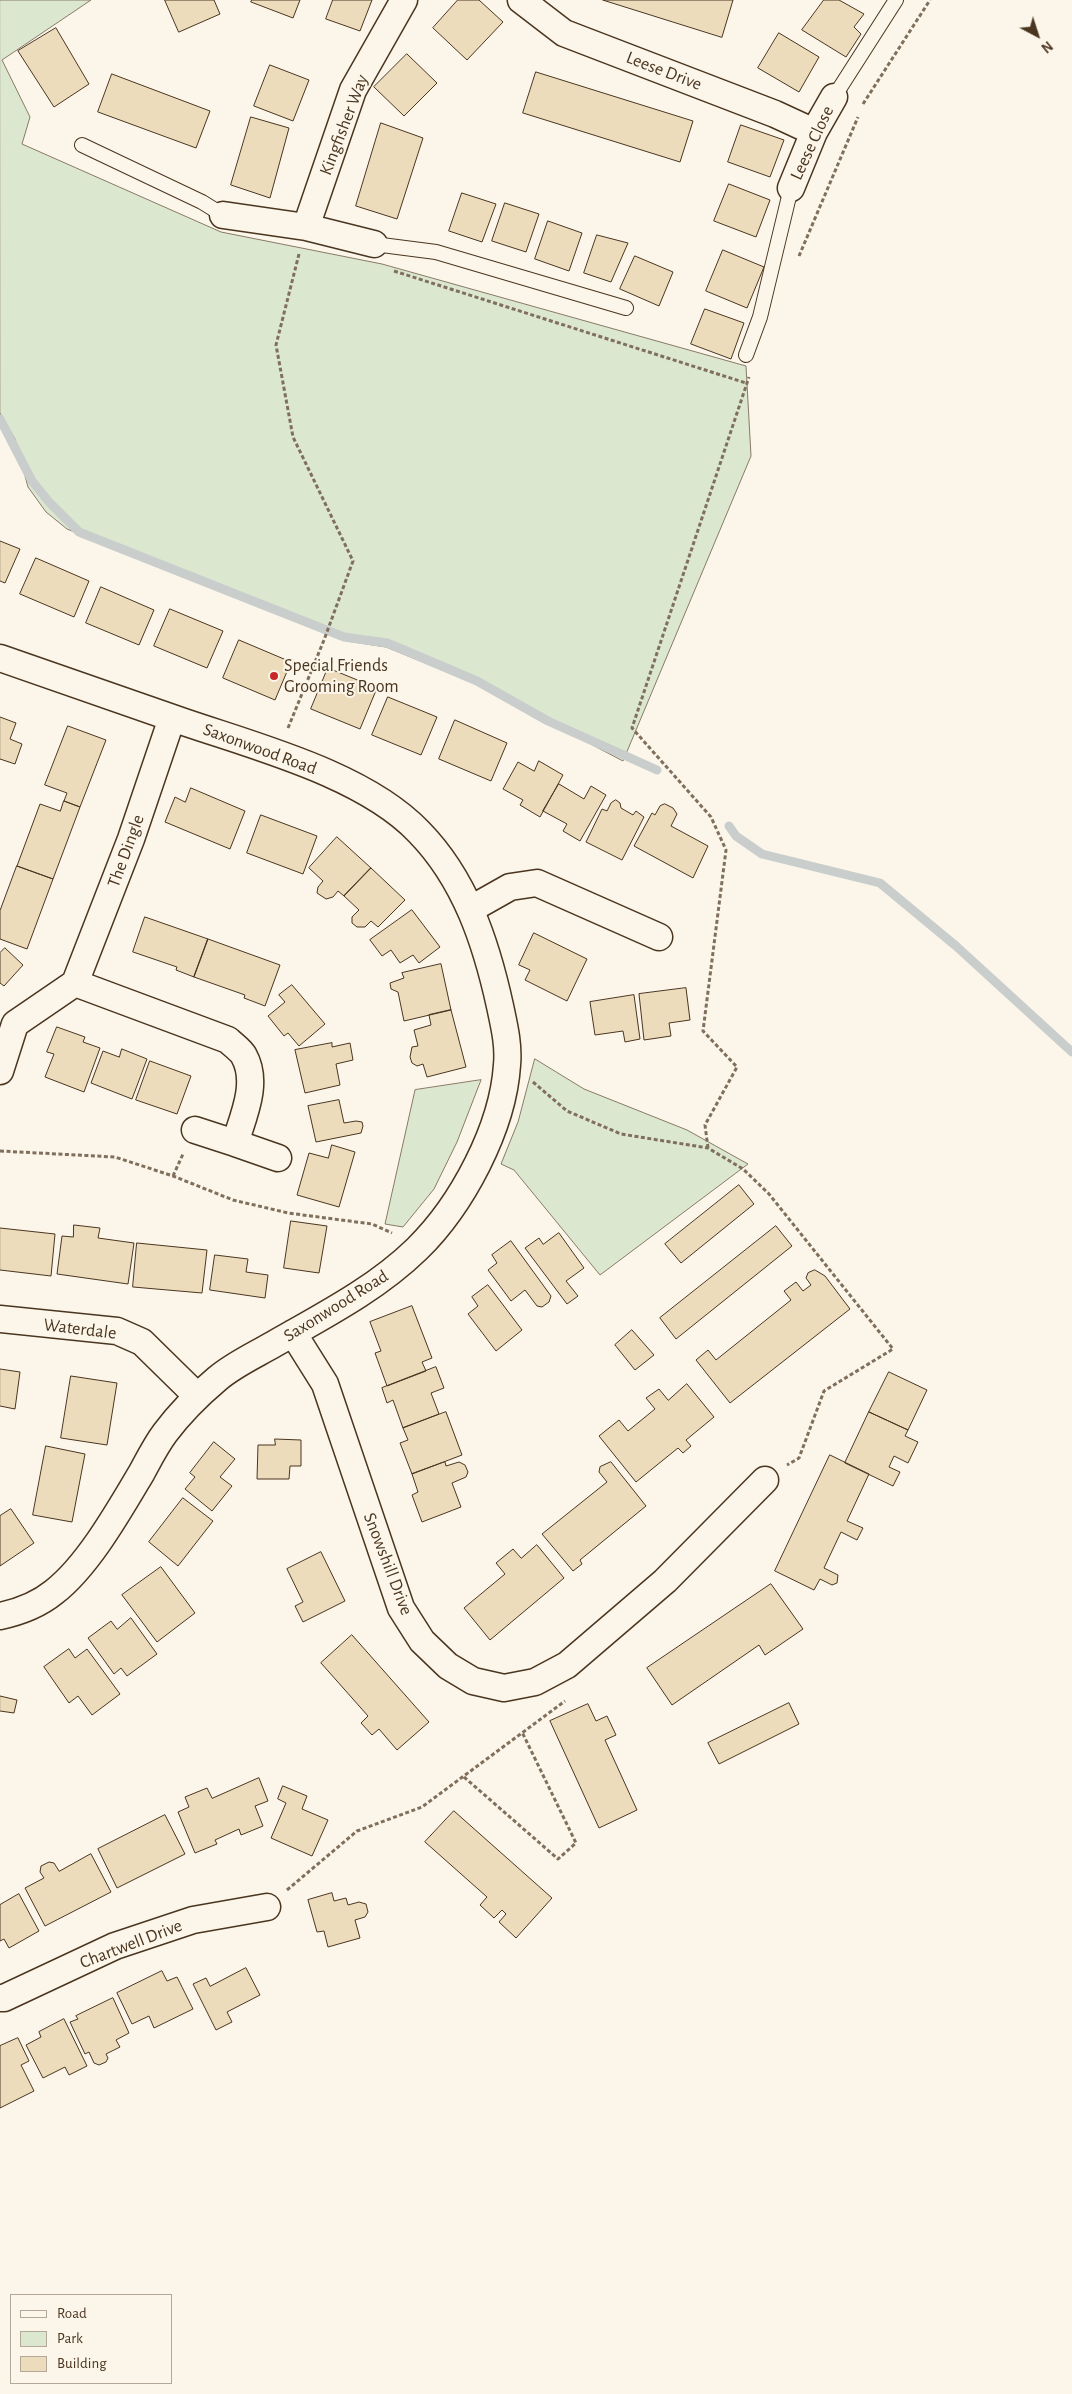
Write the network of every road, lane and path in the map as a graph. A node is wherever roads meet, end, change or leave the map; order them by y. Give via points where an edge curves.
1 (404, 0) edge
2 (521, 0) edge
3 (896, 0) edge
4 (930, 0) edge
5 (834, 97) joint
6 (814, 132) junction
7 (82, 145) dead end
8 (791, 188) joint
9 (223, 215) joint
10 (306, 227) junction
11 (374, 244) junction
12 (796, 265) dead end
13 (626, 308) dead end
14 (746, 355) dead end
15 (750, 374) dead end
16 (746, 383) junction
17 (0, 658) edge
18 (172, 718) junction
19 (278, 754) junction
20 (471, 909) junction
21 (659, 938) dead end
22 (75, 983) junction
23 (507, 1065) junction
24 (0, 1071) edge
25 (195, 1130) dead end
26 (235, 1143) junction
27 (708, 1148) junction
28 (0, 1151) edge
29 (278, 1158) dead end
30 (420, 1247) junction
31 (0, 1319) edge
32 (293, 1333) junction
33 (197, 1396) junction
34 (765, 1480) joint
35 (0, 1616) edge
36 (522, 1732) dead end
37 (464, 1777) dead end
38 (267, 1906) dead end
39 (0, 1998) edge

1 - 10 street, Kingfisher Way via 353,90
2 - 6 street, Leese Drive via 564,33
3 - 5 lane
4 - 12 path via 864,102
5 - 6 street, Leese Close
6 - 8 street, Leese Close
7 - 9 lane
8 - 14 lane via 760,317
9 - 10 street
10 - 11 street
10 - 19 path via 276,344 292,437 353,560
11 - 13 lane via 436,252
11 - 16 path via 377,266
15 - 16 path
16 - 27 path via 632,728 711,817 726,850 703,1031 738,1067 705,1125
17 - 18 street, Saxonwood Road
18 - 19 street, Saxonwood Road
18 - 22 street, The Dingle via 131,839
19 - 20 street, Saxonwood Road via 379,799 417,829 441,856
20 - 21 street via 510,887 537,883
20 - 23 street, Saxonwood Road via 490,963 505,1029
22 - 24 street via 15,1024
22 - 26 street via 228,1040 244,1055 250,1074 248,1102
23 - 27 path via 568,1111 621,1134
23 - 30 street, Saxonwood Road via 493,1134 449,1211
25 - 26 street
26 - 29 street
27 - 34 path via 743,1169 769,1194 893,1349 824,1391 799,1458
28 - 30 path via 115,1157 233,1200 372,1224
30 - 32 street, Saxonwood Road via 383,1278
31 - 33 street, Waterdale via 117,1331 142,1342
32 - 33 street, Saxonwood Road via 224,1373
32 - 34 street, Snowshill Drive via 325,1384 401,1608 422,1641 448,1666 473,1681 504,1688 535,1682 567,1665 665,1581
33 - 35 street, Saxonwood Road via 164,1434 84,1562 54,1592 22,1611
36 - 37 path via 576,1843 558,1858
38 - 39 street, Chartwell Drive via 193,1920 132,1940

